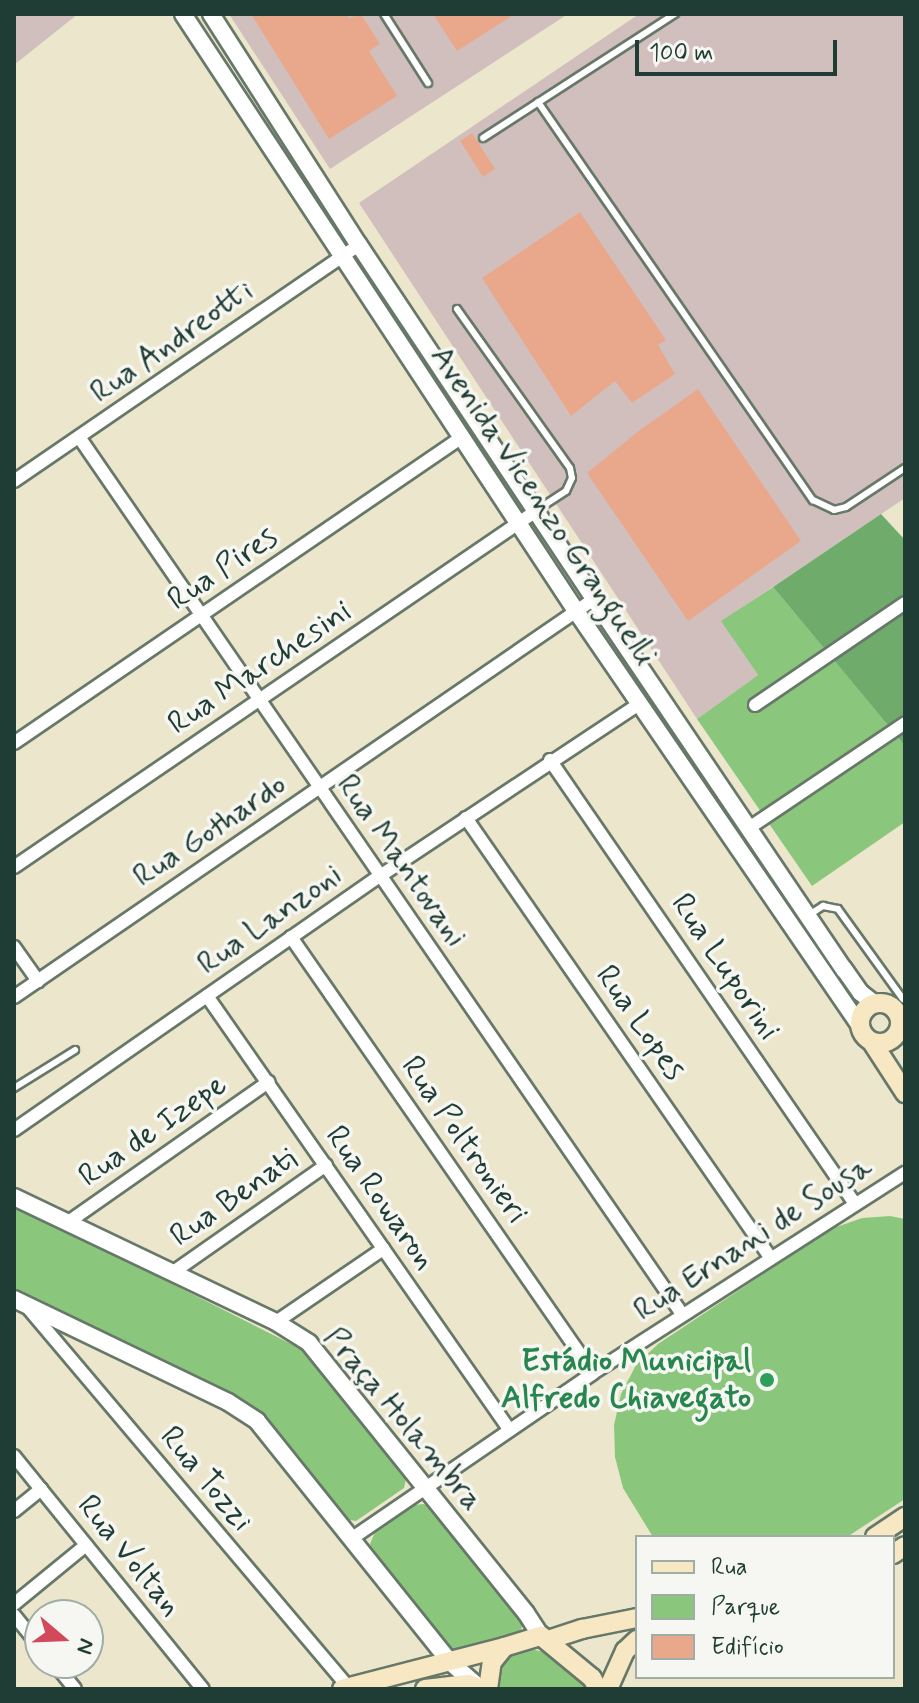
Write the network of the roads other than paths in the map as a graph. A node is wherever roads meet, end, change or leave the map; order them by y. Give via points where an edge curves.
1 (183, 14) edge
2 (211, 14) edge
3 (384, 14) edge
4 (675, 14) edge
5 (428, 83) dead end
6 (538, 102) junction
7 (269, 104) junction
8 (251, 116) junction
9 (483, 138) dead end
10 (327, 194) junction
11 (309, 207) junction
12 (359, 245) junction
13 (341, 257) junction
14 (457, 309) dead end
15 (79, 437) junction
16 (462, 437) junction
17 (905, 468) edge
18 (14, 481) edge
19 (536, 511) junction
20 (518, 522) junction
21 (594, 599) junction
22 (905, 603) edge
23 (576, 611) junction
24 (200, 617) junction
25 (260, 700) junction
26 (639, 704) junction
27 (755, 705) dead end
28 (905, 723) edge
29 (14, 743) edge
30 (550, 760) junction
31 (318, 789) junction
32 (466, 818) junction
33 (749, 828) junction
34 (14, 867) edge
35 (380, 876) junction
36 (808, 916) junction
37 (291, 937) junction
38 (14, 947) edge
39 (38, 981) junction
40 (207, 996) junction
41 (14, 997) edge
42 (892, 1001) edge
43 (860, 1026) junction
44 (902, 1031) edge
45 (872, 1042) junction
46 (75, 1050) dead end
47 (268, 1082) junction
48 (14, 1088) edge
49 (905, 1093) edge
50 (14, 1130) edge
51 (326, 1165) junction
52 (905, 1173) edge
53 (14, 1197) edge
54 (855, 1204) junction
55 (67, 1223) junction
56 (383, 1249) junction
57 (770, 1257) junction
58 (172, 1273) junction
59 (19, 1302) edge
60 (682, 1314) junction
61 (276, 1322) junction
62 (593, 1373) junction
63 (509, 1429) junction
64 (14, 1456) edge
65 (424, 1487) junction
66 (41, 1489) junction
67 (14, 1511) edge
68 (905, 1517) edge
69 (878, 1535) edge
70 (351, 1539) junction
71 (86, 1545) junction
72 (14, 1604) edge
73 (635, 1618) edge
74 (545, 1638) junction
75 (635, 1642) edge
76 (504, 1647) junction
77 (450, 1662) junction
78 (345, 1688) edge
79 (203, 1689) edge
80 (425, 1689) edge
81 (481, 1689) edge
82 (488, 1689) edge
83 (598, 1689) edge
84 (608, 1689) edge

1 - 8 street, Avenida Vicenzo Granguelli
2 - 7 street, Avenida Vicenzo Granguelli
3 - 5 lane
4 - 6 lane
6 - 9 lane
6 - 17 lane via 813,500 834,510 846,507
7 - 8 street
7 - 10 street, Avenida Vicenzo Granguelli
8 - 11 street, Avenida Vicenzo Granguelli
10 - 11 lane
10 - 12 street, Avenida Vicenzo Granguelli
11 - 13 street, Avenida Vicenzo Granguelli
12 - 13 street, Rua Andreotti
12 - 19 street, Avenida Vicenzo Granguelli
13 - 15 street, Rua Andreotti
13 - 16 street, Avenida Vicenzo Granguelli
14 - 19 lane via 570,468 566,491
15 - 18 street, Rua Andreotti
15 - 24 street, Rua Mantovani
16 - 20 street, Avenida Vicenzo Granguelli
16 - 24 street, Rua Pires
19 - 20 street, Rua Marchesini
19 - 21 street, Avenida Vicenzo Granguelli
20 - 23 street, Avenida Vicenzo Granguelli
20 - 25 street, Rua Marchesini
21 - 23 street, Rua Gothardo
21 - 33 street, Avenida Vicenzo Granguelli
22 - 27 street
23 - 26 street, Avenida Vicenzo Granguelli
23 - 31 street, Rua Gothardo
24 - 25 street, Rua Mantovani
24 - 29 street, Rua Pires
25 - 31 street, Rua Mantovani
25 - 34 street, Rua Marchesini
26 - 30 street, Rua Lanzoni
26 - 43 street, Avenida Vicenzo Granguelli
28 - 33 street
30 - 32 street, Rua Lanzoni
30 - 54 street, Rua Luporini
31 - 35 street, Rua Mantovani
31 - 39 street, Rua Gothardo
32 - 35 street, Rua Lanzoni
32 - 57 street, Rua Lopes
33 - 36 street, Avenida Vicenzo Granguelli
35 - 37 street, Rua Lanzoni
35 - 60 street, Rua Mantovani
36 - 42 street, Avenida Vicenzo Granguelli via 861,993
36 - 42 lane via 823,906 838,909
37 - 40 street, Rua Lanzoni
37 - 62 street, Rua Poltronieri
38 - 39 street
39 - 41 street, Rua Gothardo
40 - 47 street, Rua Rowaron
40 - 50 street, Rua Lanzoni
42 - 43 main road via 862,1015
42 - 44 main road, Avenida Vicenzo Granguelli
43 - 45 main road, Avenida Vicenzo Granguelli
44 - 45 main road, Avenida Vicenzo Granguelli via 890,1041
45 - 49 main road, Avenida Vicenzo Granguelli
46 - 48 lane
47 - 51 street, Rua Rowaron
47 - 55 street, Rua de Izepe
51 - 56 street, Rua Rowaron
51 - 58 street, Rua Benati
52 - 54 street, Rua Ernani de Sousa
53 - 55 street, Praça Holambra
54 - 57 street, Rua Ernani de Sousa
55 - 58 street, Praça Holambra
56 - 61 street
56 - 63 street, Rua Rowaron
57 - 60 street, Rua Ernani de Sousa
58 - 61 street, Praça Holambra
59 - 70 street via 245,1412 267,1430
59 - 78 street, Rua Tozzi
60 - 62 street, Rua Ernani de Sousa
61 - 65 street, Praça Holambra via 323,1358
62 - 63 street, Rua Ernani de Sousa
63 - 65 street, Rua Ernani de Sousa
64 - 66 street, Rua Voltan
65 - 70 street, Rua Ernani de Sousa
65 - 74 street, Praça Holambra
66 - 67 street
66 - 71 street, Rua Voltan
68 - 69 main road
70 - 77 street
71 - 72 street
71 - 79 street, Rua Voltan
73 - 74 main road
74 - 76 main road
74 - 83 main road
75 - 84 main road via 625,1651
76 - 77 main road
76 - 82 main road via 492,1662
77 - 78 main road
77 - 81 street
80 - 81 main road via 468,1684

